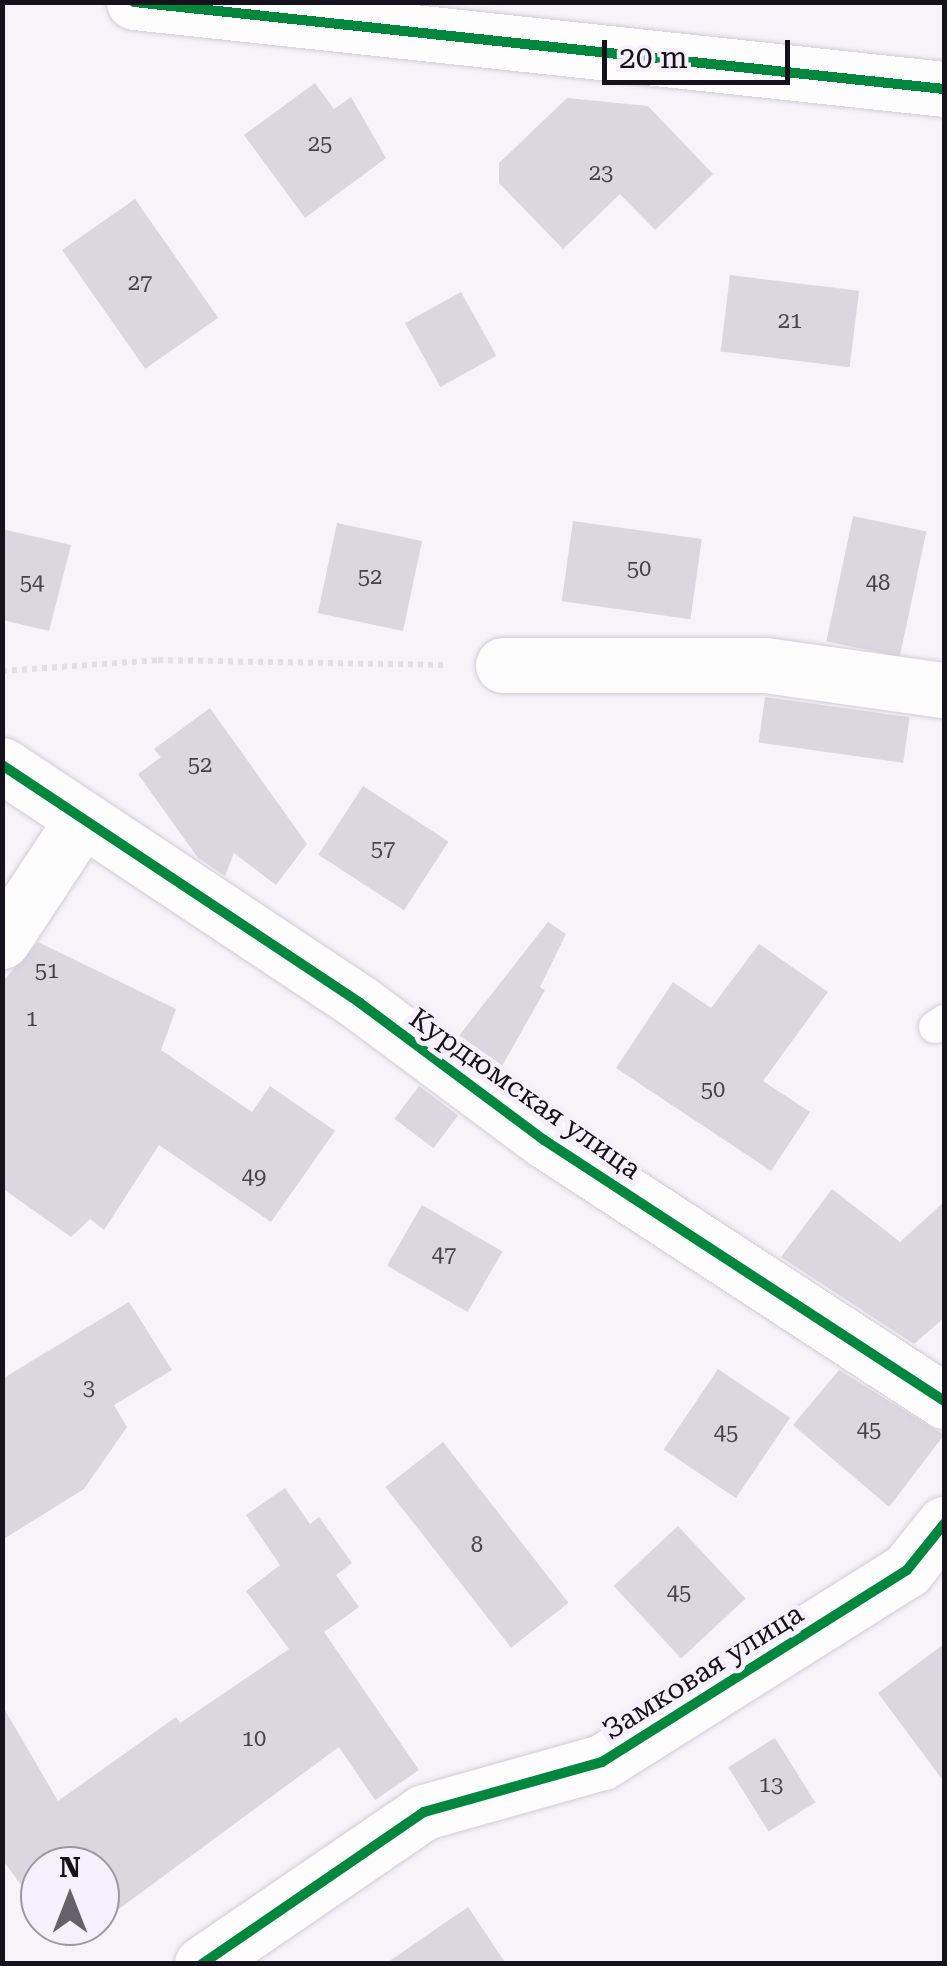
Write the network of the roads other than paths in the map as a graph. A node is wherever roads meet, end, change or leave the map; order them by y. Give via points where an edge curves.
1 (134, 2) edge
2 (249, 7) edge
3 (944, 90) edge
4 (503, 666) road end
5 (944, 690) edge
6 (2, 765) edge
7 (81, 821) junction
8 (2, 941) edge
9 (944, 1401) edge
10 (944, 1524) edge
11 (202, 1964) edge

1 - 2 street
2 - 3 street
4 - 5 street via 765,666
6 - 7 street, Курдюмская улица
7 - 8 street
7 - 9 street, Курдюмская улица via 360,1002 544,1140
10 - 11 street, Замковая улица via 907,1570 602,1762 424,1812

